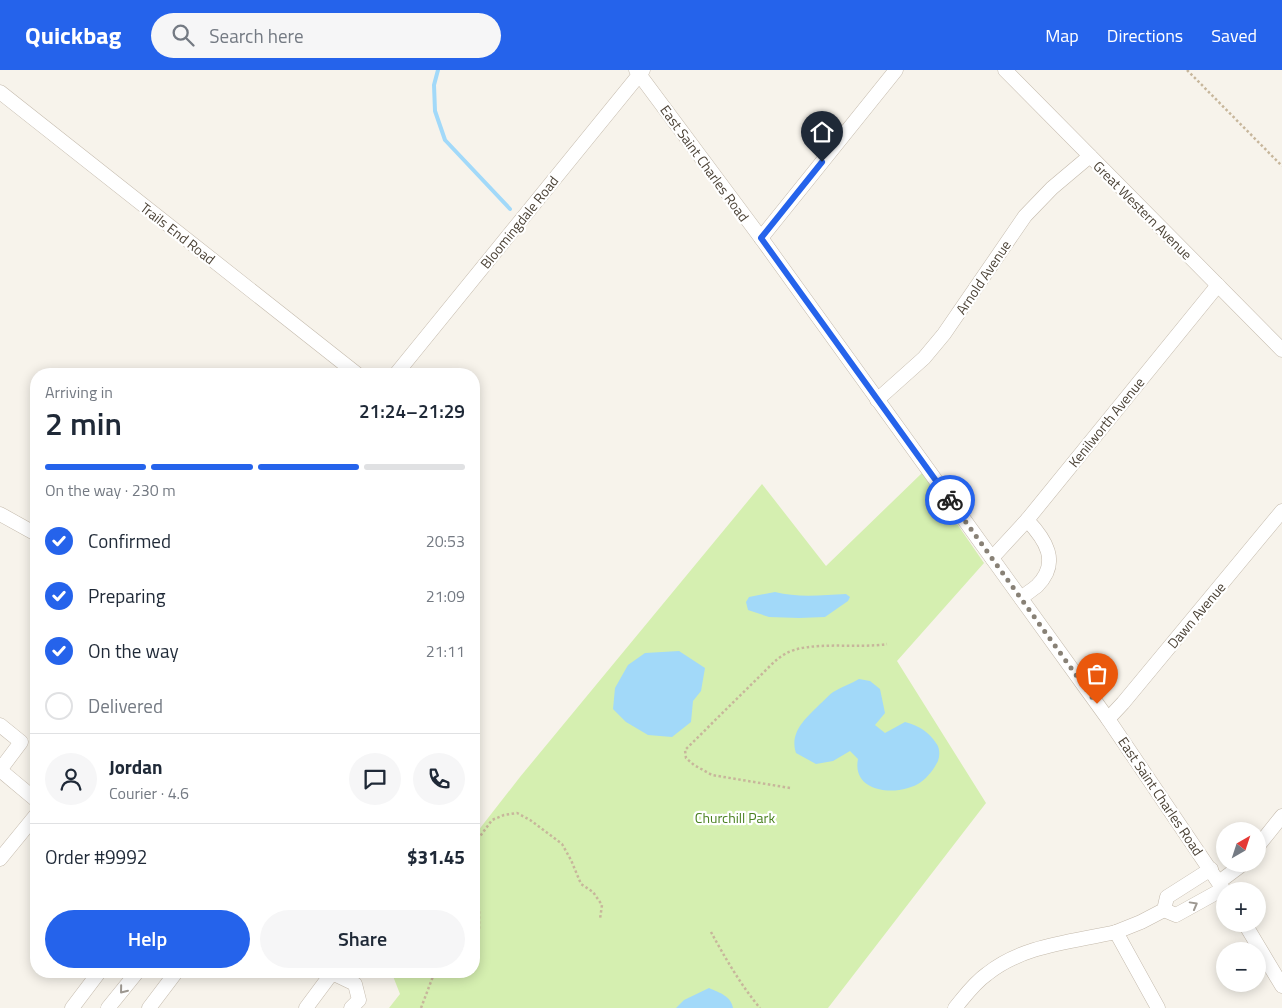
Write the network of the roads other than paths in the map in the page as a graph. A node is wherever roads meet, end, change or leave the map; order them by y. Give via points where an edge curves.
1 (896, 70) edge
2 (1005, 70) edge
3 (640, 72) edge
4 (0, 92) edge
5 (1090, 156) junction
6 (761, 238) junction
7 (1218, 285) junction
8 (1282, 350) edge
9 (349, 368) edge
10 (401, 368) edge
11 (877, 400) junction
12 (1282, 511) edge
13 (0, 514) edge
14 (1027, 520) junction
15 (30, 531) edge
16 (992, 558) junction
17 (1021, 598) junction
18 (1108, 718) junction
19 (0, 725) edge
20 (0, 770) edge
21 (30, 795) edge
22 (1282, 816) edge
23 (30, 822) edge
24 (1266, 836) edge
25 (0, 859) edge
26 (1210, 869) junction
27 (1236, 872) edge
28 (1218, 882) edge
29 (1227, 882) edge
30 (1216, 892) edge
31 (1164, 910) junction
32 (1116, 932) junction
33 (1249, 932) edge
34 (95, 978) edge
35 (132, 978) edge
36 (172, 978) edge
37 (328, 978) edge
38 (342, 978) edge
39 (1282, 986) edge
40 (72, 1008) edge
41 (108, 1008) edge
42 (148, 1008) edge
43 (306, 1008) edge
44 (351, 1008) edge
45 (955, 1008) edge
46 (1158, 1008) edge

1 - 6 street
2 - 5 street, Great Western Avenue
3 - 6 street, East Saint Charles Road
3 - 10 street, Bloomingdale Road
4 - 9 street, Trails End Road
5 - 7 street, Great Western Avenue
5 - 11 street, Arnold Avenue via 1025,216 940,340
6 - 11 street, East Saint Charles Road
7 - 8 street, Great Western Avenue
7 - 14 street, Kenilworth Avenue
11 - 16 street, East Saint Charles Road
12 - 18 street, Dawn Avenue
13 - 15 street
14 - 16 street, Kenilworth Avenue
14 - 17 street via 1048,547 1048,562 1046,574
16 - 17 street, East Saint Charles Road
17 - 18 street, East Saint Charles Road
18 - 26 street, East Saint Charles Road
19 - 20 street via 21,742
20 - 21 street
22 - 24 street
23 - 25 street
26 - 28 street, East Saint Charles Road
26 - 31 street via 1167,896
27 - 29 street
31 -> 30 street via 1176,915
31 - 32 street
32 - 45 street via 1046,946 1011,958 986,974
32 - 46 street
33 - 39 street
34 - 40 street
35 -> 41 street
36 - 42 street
37 - 43 street
38 - 44 street via 355,984 358,1000

